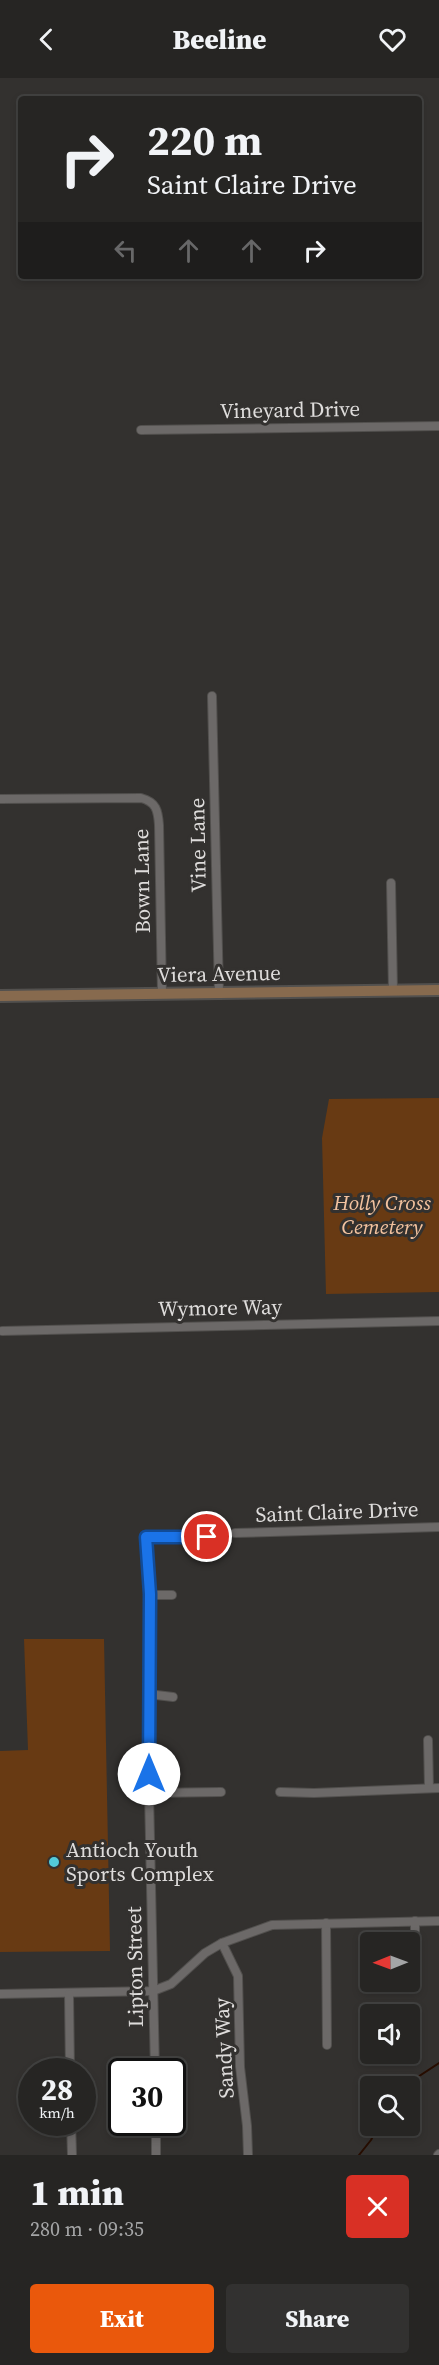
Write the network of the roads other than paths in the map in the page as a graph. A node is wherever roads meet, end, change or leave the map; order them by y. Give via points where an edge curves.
1 (439, 426) edge
2 (141, 430) dead end
3 (213, 696) dead end
4 (0, 799) edge
5 (392, 883) dead end
6 (439, 990) edge
7 (393, 991) junction
8 (219, 993) junction
9 (162, 994) junction
10 (0, 996) edge
11 (439, 1321) edge
12 (2, 1331) dead end
13 (439, 1527) edge
14 (235, 1533) dead end
15 (207, 1537) dead end
16 (150, 1594) junction
17 (172, 1595) dead end
18 (148, 1694) junction
19 (173, 1697) dead end
20 (428, 1740) dead end
21 (429, 1788) junction
22 (439, 1788) edge
23 (221, 1792) dead end
24 (280, 1792) dead end
25 (149, 1793) junction
26 (415, 1921) junction
27 (439, 1921) edge
28 (326, 1923) junction
29 (415, 1932) edge
30 (222, 1943) junction
31 (153, 1991) junction
32 (0, 1994) edge
33 (69, 1994) junction
34 (327, 2045) dead end
35 (70, 2058) edge
36 (155, 2058) edge
37 (71, 2136) edge
38 (156, 2136) edge
39 (72, 2155) edge
40 (156, 2155) edge
41 (248, 2155) edge

1 - 2 street, Vineyard Drive
3 - 8 street, Vine Lane
4 - 9 street, Bown Lane via 141,798 155,805 159,825
5 - 7 street
6 - 7 street, Viera Avenue
7 - 8 street, Viera Avenue
8 - 9 street, Viera Avenue
9 - 10 street, Viera Avenue
11 - 12 street, Wymore Way
13 - 14 street, Saint Claire Drive
15 - 16 street, Lipton Street via 146,1537
16 - 17 street
16 - 18 street, Lipton Street
18 - 19 street
18 - 25 street, Lipton Street
20 - 21 street
21 - 22 street
21 - 24 street
23 - 25 street
25 - 31 street, Lipton Street
26 - 27 street
26 - 28 street
26 - 29 street
28 - 30 street via 272,1925
28 - 34 street
30 - 31 street via 171,1984
30 - 41 street, Sandy Way via 238,1976 240,2067
31 - 33 street
31 - 36 street, Lipton Street
32 - 33 street
33 - 35 street
37 - 39 street
38 - 40 street

